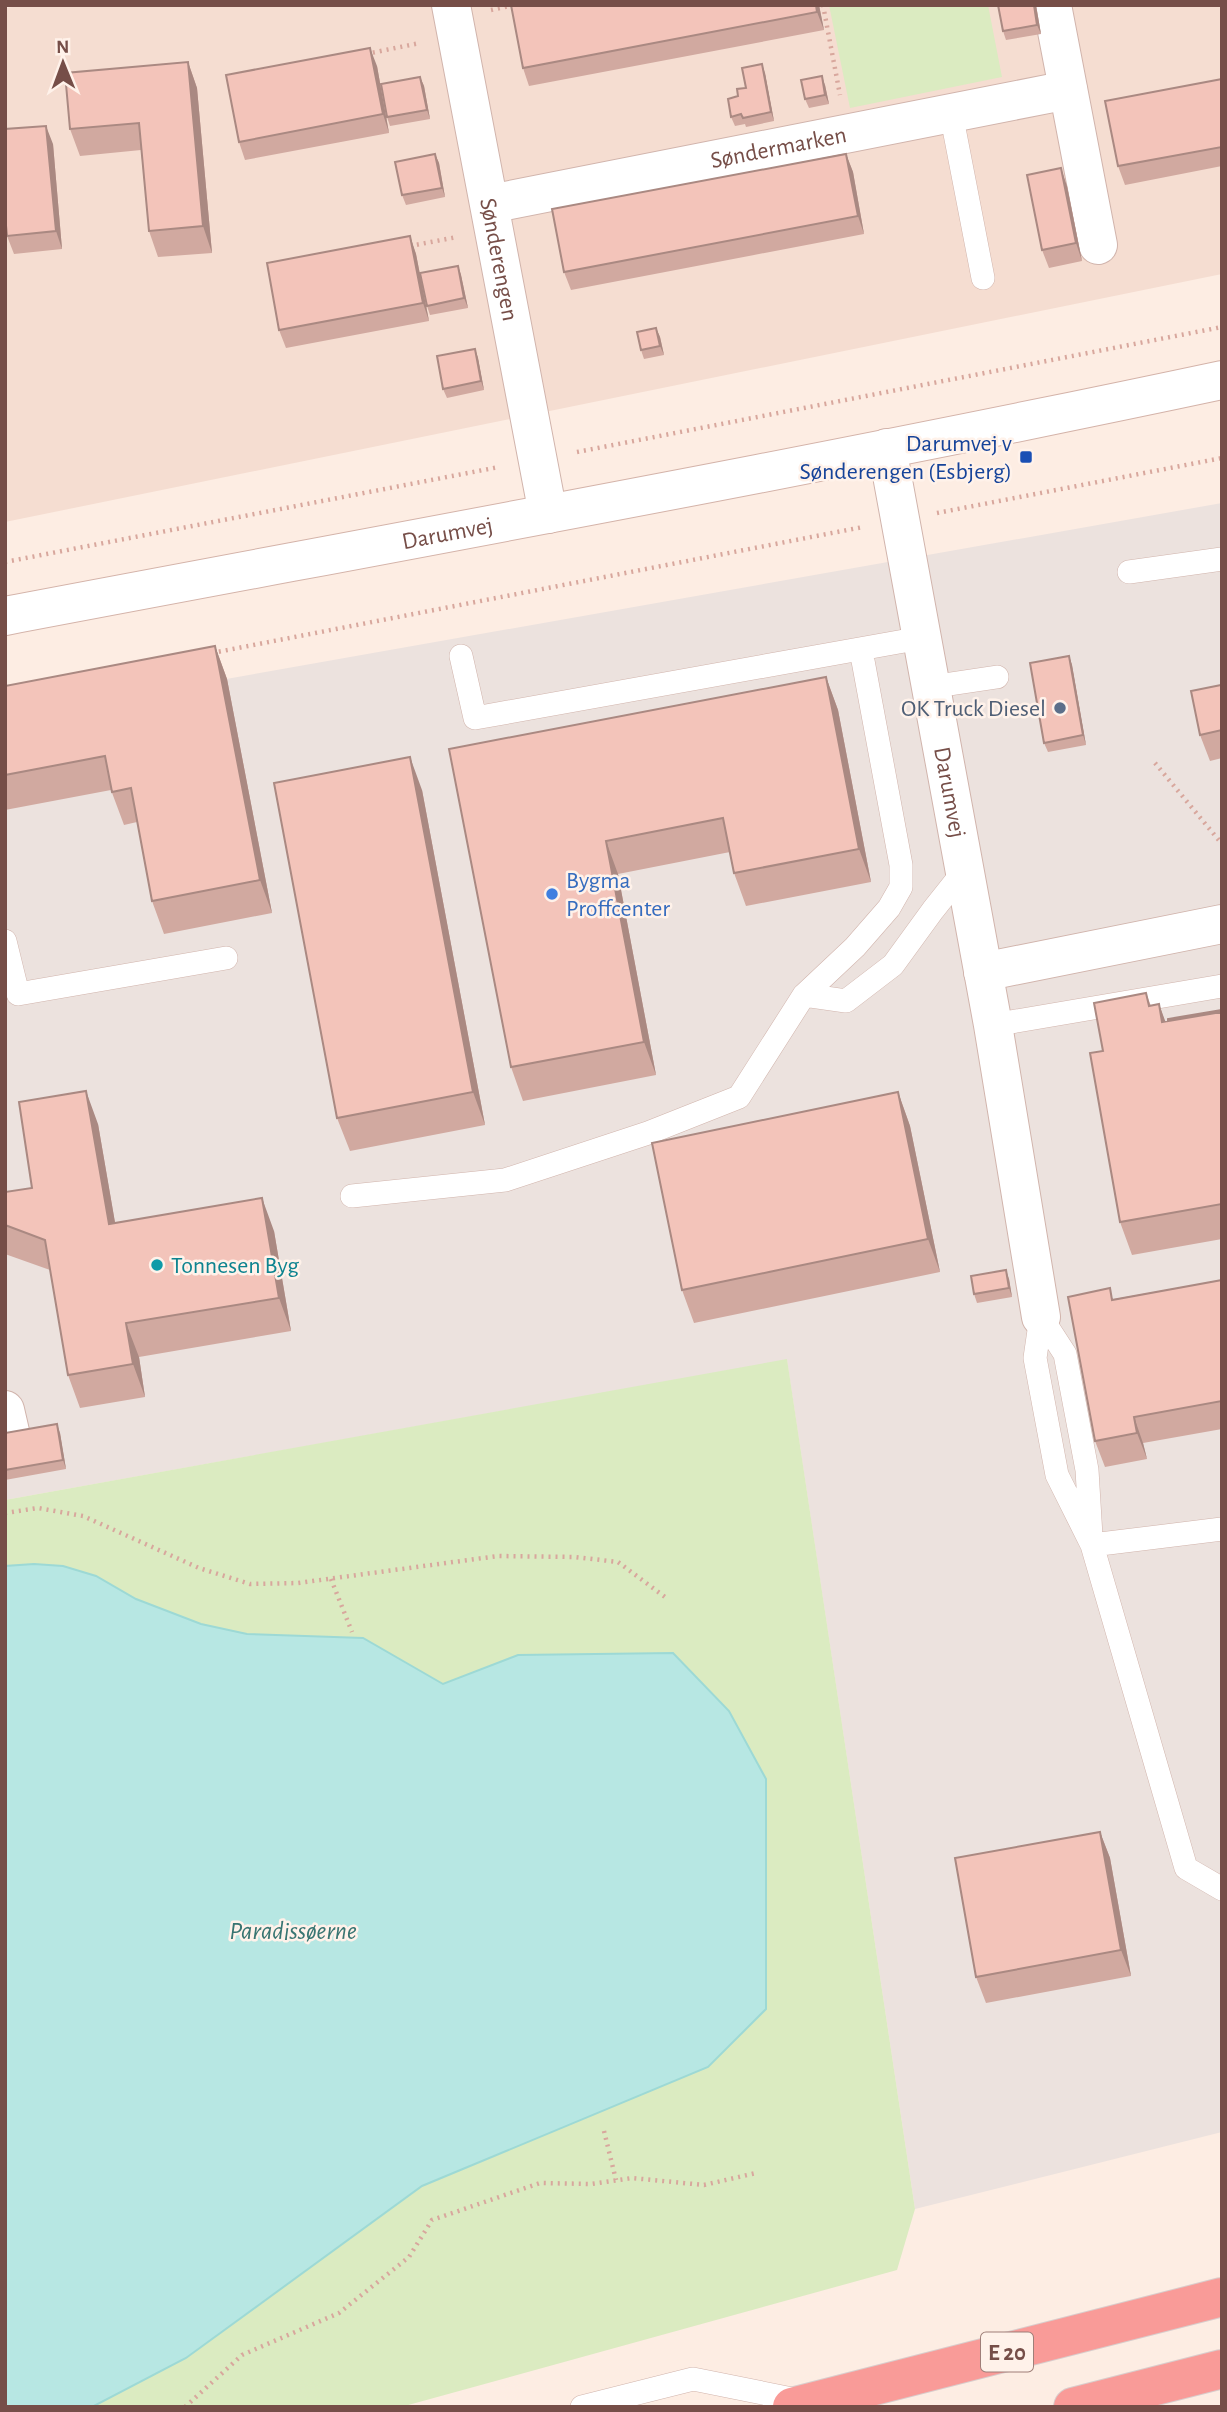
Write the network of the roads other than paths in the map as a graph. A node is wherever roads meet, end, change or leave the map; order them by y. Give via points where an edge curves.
1 (1052, 5) edge
2 (454, 21) edge
3 (1068, 90) junction
4 (951, 113) junction
5 (493, 217) junction
6 (1098, 244) dead end
7 (983, 278) dead end
8 (1222, 380) edge
9 (887, 447) junction
10 (548, 514) junction
11 (1222, 559) edge
12 (1129, 572) dead end
13 (5, 616) edge
14 (921, 638) junction
15 (861, 650) junction
16 (461, 656) dead end
17 (997, 677) dead end
18 (930, 687) junction
19 (964, 871) junction
20 (1222, 924) edge
21 (5, 941) edge
22 (226, 958) dead end
23 (983, 972) junction
24 (1222, 986) edge
25 (804, 995) junction
26 (993, 1025) junction
27 (352, 1196) dead end
28 (1041, 1317) junction
29 (1222, 1529) edge
30 (1092, 1545) junction
31 (1222, 1889) edge
32 (1222, 2297) edge
33 (1222, 2369) edge
34 (801, 2405) edge
35 (582, 2407) edge
36 (1073, 2407) edge

1 - 3 street
2 - 5 street, Sønderengen
3 - 4 street, Søndermarken
3 - 6 street
4 - 5 street, Søndermarken
4 - 7 lane
5 - 10 street, Sønderengen
8 - 9 street, Darumvej
9 - 10 street, Darumvej
9 - 14 street, Darumvej
10 - 13 street, Darumvej
11 - 12 lane
14 - 15 lane
14 - 18 street, Darumvej
15 - 16 lane via 475,718
15 - 25 lane via 901,865 901,887 855,947
17 - 18 lane
18 - 19 street, Darumvej
19 - 23 street, Darumvej
19 - 25 lane via 893,965 846,1001
20 - 23 street
21 - 22 lane via 18,995
23 - 26 street, Darumvej
24 - 26 lane
25 - 27 lane via 739,1097 648,1133 505,1180
26 - 28 street, Darumvej
28 - 30 lane via 1065,1354 1087,1471
28 - 30 lane via 1035,1358 1057,1475
29 - 30 lane
30 - 31 lane via 1186,1868
32 - 34 highway, E 20
33 - 36 highway
34 - 35 lane via 693,2379

